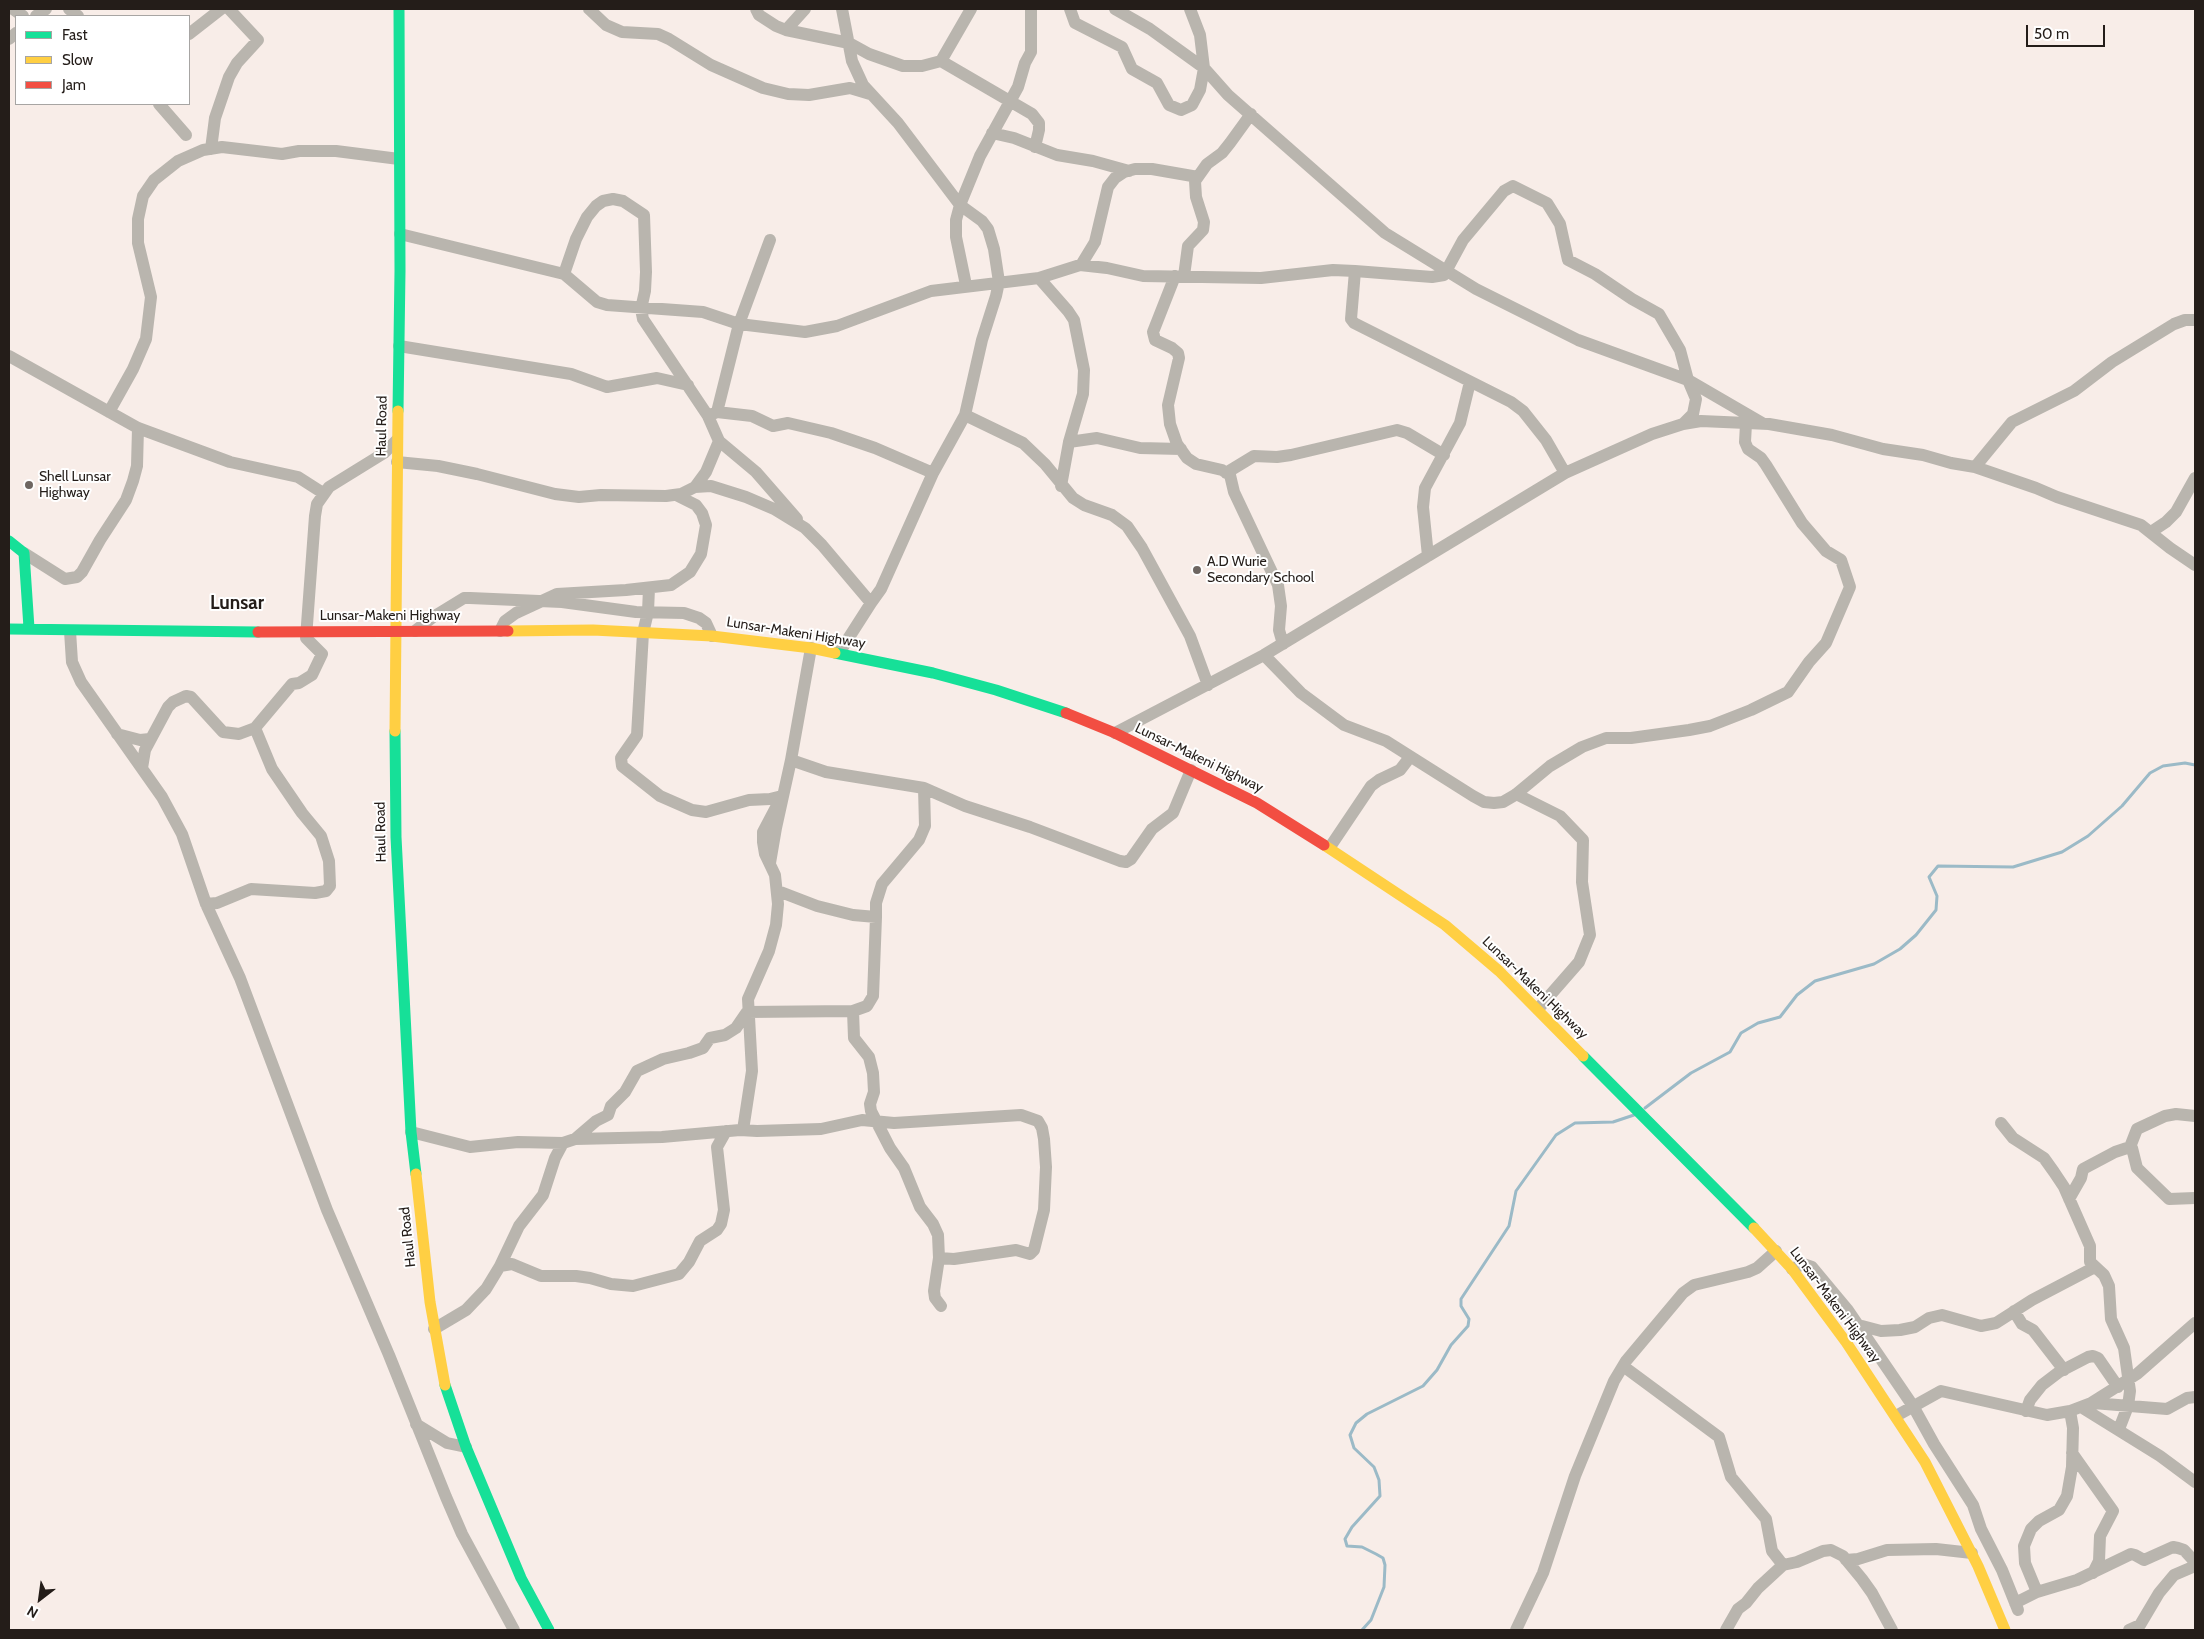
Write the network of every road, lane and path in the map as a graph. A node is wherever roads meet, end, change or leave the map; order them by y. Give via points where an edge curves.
1 (222, 9) edge
2 (229, 9) edge
3 (399, 9) edge
4 (589, 9) edge
5 (756, 9) edge
6 (806, 9) edge
7 (842, 9) edge
8 (971, 9) edge
9 (1031, 9) edge
10 (1070, 9) edge
11 (1117, 9) edge
12 (1190, 9) edge
13 (786, 30) junction
14 (190, 33) edge
15 (849, 43) junction
16 (941, 61) junction
17 (1204, 68) junction
18 (870, 94) junction
19 (1011, 101) junction
20 (160, 105) edge
21 (1250, 114) junction
22 (992, 132) junction
23 (186, 135) dead end
24 (1035, 147) junction
25 (211, 149) junction
26 (399, 159) junction
27 (1129, 171) junction
28 (1198, 177) junction
29 (960, 205) junction
30 (400, 234) junction
31 (770, 240) dead end
32 (1081, 266) junction
33 (1355, 271) junction
34 (1447, 271) junction
35 (564, 274) junction
36 (1179, 276) junction
37 (1039, 278) junction
38 (999, 282) junction
39 (966, 285) junction
40 (641, 309) junction
41 (2195, 320) edge
42 (739, 324) junction
43 (398, 346) junction
44 (9, 356) edge
45 (1688, 380) junction
46 (1470, 382) junction
47 (688, 385) junction
48 (109, 412) junction
49 (712, 414) junction
50 (965, 415) junction
51 (1762, 423) junction
52 (1683, 424) junction
53 (1746, 424) junction
54 (138, 428) junction
55 (397, 440) junction
56 (720, 441) junction
57 (1069, 442) junction
58 (1180, 448) junction
59 (1444, 455) junction
60 (397, 462) junction
61 (1975, 467) junction
62 (1226, 472) junction
63 (934, 473) junction
64 (1565, 473) junction
65 (2195, 478) edge
66 (1061, 486) junction
67 (695, 487) junction
68 (323, 493) junction
69 (676, 494) junction
70 (805, 528) junction
71 (2151, 532) junction
72 (9, 541) edge
73 (24, 553) junction
74 (1428, 556) junction
75 (2195, 565) edge
76 (649, 588) junction
77 (538, 601) junction
78 (871, 603) junction
79 (648, 612) junction
80 (29, 628) junction
81 (9, 629) edge
82 (500, 630) junction
83 (70, 631) junction
84 (395, 631) junction
85 (415, 631) junction
86 (307, 632) junction
87 (643, 632) junction
88 (712, 636) junction
89 (1282, 644) junction
90 (811, 648) junction
91 (839, 653) junction
92 (1264, 655) junction
93 (1208, 684) junction
94 (255, 728) junction
95 (1115, 733) junction
96 (117, 734) junction
97 (150, 739) junction
98 (1410, 757) junction
99 (791, 760) junction
100 (142, 768) junction
101 (1192, 770) junction
102 (924, 788) junction
103 (1516, 794) junction
104 (782, 796) junction
105 (1330, 847) junction
106 (778, 890) junction
107 (206, 904) junction
108 (876, 917) junction
109 (1538, 1009) junction
110 (853, 1011) junction
111 (747, 1012) junction
112 (2195, 1116) edge
113 (878, 1122) junction
114 (2001, 1123) dead end
115 (743, 1130) junction
116 (726, 1131) junction
117 (411, 1132) junction
118 (576, 1139) junction
119 (563, 1143) junction
120 (2130, 1147) junction
121 (2195, 1198) edge
122 (2070, 1199) junction
123 (1776, 1251) junction
124 (940, 1258) junction
125 (500, 1266) junction
126 (2095, 1266) junction
127 (1792, 1269) junction
128 (941, 1306) dead end
129 (2014, 1311) junction
130 (2195, 1323) edge
131 (1859, 1328) junction
132 (434, 1329) junction
133 (1843, 1339) junction
134 (1623, 1366) junction
135 (2064, 1370) junction
136 (2123, 1383) junction
137 (2195, 1397) edge
138 (1913, 1406) junction
139 (2128, 1406) junction
140 (2080, 1407) junction
141 (2026, 1411) junction
142 (1896, 1416) junction
143 (416, 1424) junction
144 (2119, 1429) junction
145 (466, 1447) junction
146 (2072, 1453) junction
147 (2195, 1482) edge
148 (1972, 1553) junction
149 (1846, 1560) junction
150 (2195, 1562) edge
151 (1783, 1565) junction
152 (2195, 1566) edge
153 (2092, 1573) junction
154 (2037, 1592) junction
155 (2000, 1617) junction
156 (514, 1630) edge
157 (549, 1630) edge
158 (1516, 1630) edge
159 (1726, 1630) edge
160 (1892, 1630) edge
161 (1992, 1630) edge
162 (2005, 1630) edge
163 (2129, 1630) edge

1 - 14 street
2 - 25 street via 258,40 228,77 215,118
3 - 26 main road, Haul Road
4 - 18 street via 606,25 622,32 664,36 710,65 764,88 809,95 850,88
5 - 13 street via 759,15
6 - 13 street
7 - 15 street
8 - 16 street
9 - 19 street via 1031,52
10 - 17 street via 1076,22 1122,47 1132,68 1157,83 1169,105 1176,109 1188,107 1196,99
11 - 17 street
12 - 17 street via 1200,36
13 - 15 street
15 - 16 street via 902,66 922,66
15 - 18 street via 852,61
16 - 19 street
17 - 21 street
18 - 29 street via 898,123
19 - 22 street
19 - 24 street via 1032,114 1039,123
20 - 23 street
21 - 28 street via 1230,144 1207,164
21 - 34 street via 1371,222
22 - 24 street
22 - 29 street
24 - 27 street
25 - 26 street via 222,147 282,154 336,151
25 - 48 street via 178,161 154,180 143,196 138,219 138,243 150,297 146,339
26 - 30 main road, Haul Road
27 - 28 street via 1152,170
27 - 32 street via 1108,186 1095,242
28 - 36 street via 1195,181 1196,197 1202,211 1204,230 1188,246
29 - 38 street via 988,229
29 - 39 street via 956,237
30 - 35 street
30 - 43 main road, Haul Road
31 - 42 street
32 - 36 street via 1142,276
32 - 37 street
33 - 34 street via 1432,278
33 - 36 street via 1333,270 1261,278
33 - 46 street via 1351,319 1354,324
34 - 45 street via 1578,340
34 - 45 street via 1463,240 1504,191 1513,186 1547,204 1560,224 1568,260 1659,314 1680,350
35 - 40 street via 597,302
35 - 40 street via 568,256 587,217 603,201 623,202 644,215 646,272
36 - 58 street via 1153,332 1155,340 1178,353 1168,405 1170,424
37 - 38 street
37 - 57 street via 1074,320 1080,346 1083,394
38 - 39 street
38 - 50 street
39 - 42 street via 931,291 838,326 805,332
40 - 42 street via 703,312
40 - 47 street via 648,328
41 - 61 street via 2174,324 2133,348 2074,391 2012,422
42 - 49 street
43 - 47 street via 571,374 607,387 657,378
43 - 55 main road, Haul Road
44 - 48 street
45 - 51 street
45 - 52 street via 1696,407 1690,419
46 - 59 street via 1460,424
46 - 64 street via 1523,410
47 - 49 street
48 - 54 street
49 - 56 street
49 - 63 street via 752,416 774,426 788,423 831,433
50 - 63 street
50 - 66 street via 1023,443 1045,464
51 - 53 street
51 - 61 street
52 - 53 street via 1701,421
52 - 64 street via 1652,434
53 - 103 street via 1748,450 1761,458 1802,523 1826,551 1841,560 1848,576 1850,587 1826,642 1788,692 1710,726 1631,738 1606,738 1582,747 1550,766
54 - 68 street via 230,462 298,477
54 - 73 street via 137,466 126,500 82,572 77,577 66,579
55 - 60 main road, Haul Road
55 - 68 street via 384,453
56 - 67 street via 706,472
56 - 70 street via 756,472
57 - 58 street via 1097,438 1140,448
57 - 66 street
58 - 62 street via 1196,464
59 - 62 street via 1397,430 1291,455 1254,456
59 - 74 street via 1425,488 1423,506
60 - 69 street via 438,466 571,496
60 - 84 main road, Haul Road
61 - 71 street via 2131,520
62 - 89 street via 1278,585
63 - 78 street via 881,589
64 - 74 street
65 - 71 street via 2176,512
66 - 93 street via 1084,505 1112,515 1134,535 1190,636
67 - 69 street
67 - 70 street via 711,486 746,497
68 - 86 street via 314,516
69 - 76 street via 702,513 706,525 701,554 696,566 684,578 671,585
70 - 78 street
71 - 75 street
72 - 73 main road
73 - 80 main road
74 - 89 street
76 - 77 street via 572,592
76 - 79 street
77 - 79 street
77 - 82 street via 505,621
77 - 85 street via 464,598
78 - 91 street
79 - 87 street
79 - 88 street via 684,613 699,618 706,623
80 - 81 main road, Lunsar-Makeni Highway
80 - 83 main road, Lunsar-Makeni Highway
82 - 85 main road, Lunsar-Makeni Highway
82 - 87 main road, Lunsar-Makeni Highway
83 - 86 main road, Lunsar-Makeni Highway
83 - 96 street via 75,669
84 - 85 main road, Lunsar-Makeni Highway
84 - 86 main road, Lunsar-Makeni Highway
84 - 117 main road, Haul Road via 396,838
86 - 94 street via 307,641 322,654 318,667 306,679 292,684
87 - 88 main road, Lunsar-Makeni Highway
87 - 104 street via 637,735 621,758 622,766 660,796 692,810 706,812 749,800
88 - 90 main road, Lunsar-Makeni Highway
89 - 92 street
90 - 91 main road, Lunsar-Makeni Highway
90 - 99 street
91 - 95 main road, Lunsar-Makeni Highway via 996,690
92 - 93 street
92 - 98 street via 1301,692 1344,725 1386,741
93 - 95 street
94 - 97 street via 239,734 223,732 196,701 186,696 168,707
94 - 107 street via 272,769 321,836 329,861 330,886 326,891 315,893 251,889 217,903
95 - 101 main road, Lunsar-Makeni Highway
96 - 97 street
96 - 100 street
97 - 100 street via 142,757
98 - 103 street via 1484,802 1503,802
98 - 105 street via 1400,770 1370,786
99 - 102 street via 826,772
99 - 104 street
100 - 107 street via 182,834
101 - 102 street via 1173,813 1152,830 1126,862 965,806
101 - 105 main road, Lunsar-Makeni Highway via 1257,803
102 - 108 street via 925,826 919,840 882,884 876,903
103 - 109 street via 1560,816 1582,840 1582,882 1590,935 1579,962
104 - 106 street via 764,832 763,842
105 - 109 main road, Lunsar-Makeni Highway via 1445,925
106 - 108 street via 817,906
106 - 111 street via 776,925 769,951 750,992
107 - 143 street via 240,978 327,1210
108 - 110 street via 873,996 867,1006
109 - 123 main road, Lunsar-Makeni Highway
110 - 111 street
110 - 113 street via 854,1038 869,1057 871,1065 874,1092 870,1104
111 - 115 street via 752,1071
111 - 118 street via 736,1028 726,1035 710,1038 703,1048 663,1059 637,1071 625,1092 611,1106 608,1116 596,1121
112 - 120 street via 2165,1116 2137,1129
113 - 115 street via 862,1120 821,1129
113 - 124 street via 904,1168 920,1206 936,1230
113 - 124 street via 1021,1115 1038,1121 1042,1128 1046,1167 1044,1210 1034,1250 1030,1254 1016,1250
114 - 122 street via 2013,1138 2044,1158
115 - 116 street
116 - 118 street via 662,1137
116 - 125 street via 718,1148 724,1210 721,1224 700,1241 679,1274 632,1286 583,1277 541,1276 512,1264
117 - 119 street via 470,1147 518,1142
117 - 132 main road, Haul Road
118 - 119 street
119 - 125 street via 543,1195 518,1226
120 - 121 street via 2137,1168 2169,1199
120 - 122 street via 2083,1169
122 - 126 street via 2090,1246 2090,1262
123 - 127 main road, Lunsar-Makeni Highway
123 - 134 street via 1757,1268 1694,1285 1683,1293
124 - 128 street via 934,1291
125 - 132 street via 486,1289 466,1310
126 - 129 street
126 - 136 street via 2109,1286 2111,1319 2124,1348
127 - 131 street via 1803,1264 1812,1267
127 - 133 main road, Lunsar-Makeni Highway
129 - 131 street via 1996,1323 1981,1326 1942,1315 1900,1330
129 - 135 street
130 - 136 street
131 - 133 street
131 - 138 street
132 - 145 main road, Haul Road via 444,1378
133 - 142 main road, Lunsar-Makeni Highway
134 - 151 street via 1719,1437 1731,1477 1766,1519 1772,1551
134 - 158 street via 1614,1380 1574,1476 1543,1573
135 - 136 street via 2094,1356
135 - 141 street via 2042,1385
136 - 139 street via 2130,1391
136 - 140 street
137 - 139 street via 2167,1409
138 - 141 street via 1941,1392
138 - 142 street
138 - 154 street via 1973,1505 2016,1606
139 - 140 street
139 - 144 street
140 - 141 street via 2047,1415
140 - 144 street
140 - 146 street via 2073,1428
142 - 148 main road, Lunsar-Makeni Highway via 1925,1462
143 - 145 street via 447,1442
143 - 156 street via 462,1534
144 - 147 street
145 - 157 main road, Haul Road via 521,1578
146 - 153 street via 2114,1511 2100,1536 2099,1562
146 - 154 street via 2063,1506 2031,1529 2024,1546 2025,1563
148 - 149 street via 1936,1549 1887,1550
148 - 155 main road, Lunsar-Makeni Highway
149 - 151 street via 1832,1550
149 - 160 street via 1872,1593
150 - 153 street via 2184,1550 2173,1547 2144,1560 2131,1554
151 - 159 street via 1738,1609
152 - 163 street via 2174,1575 2140,1625
153 - 154 street
155 - 161 street
155 - 162 main road, Lunsar-Makeni Highway

